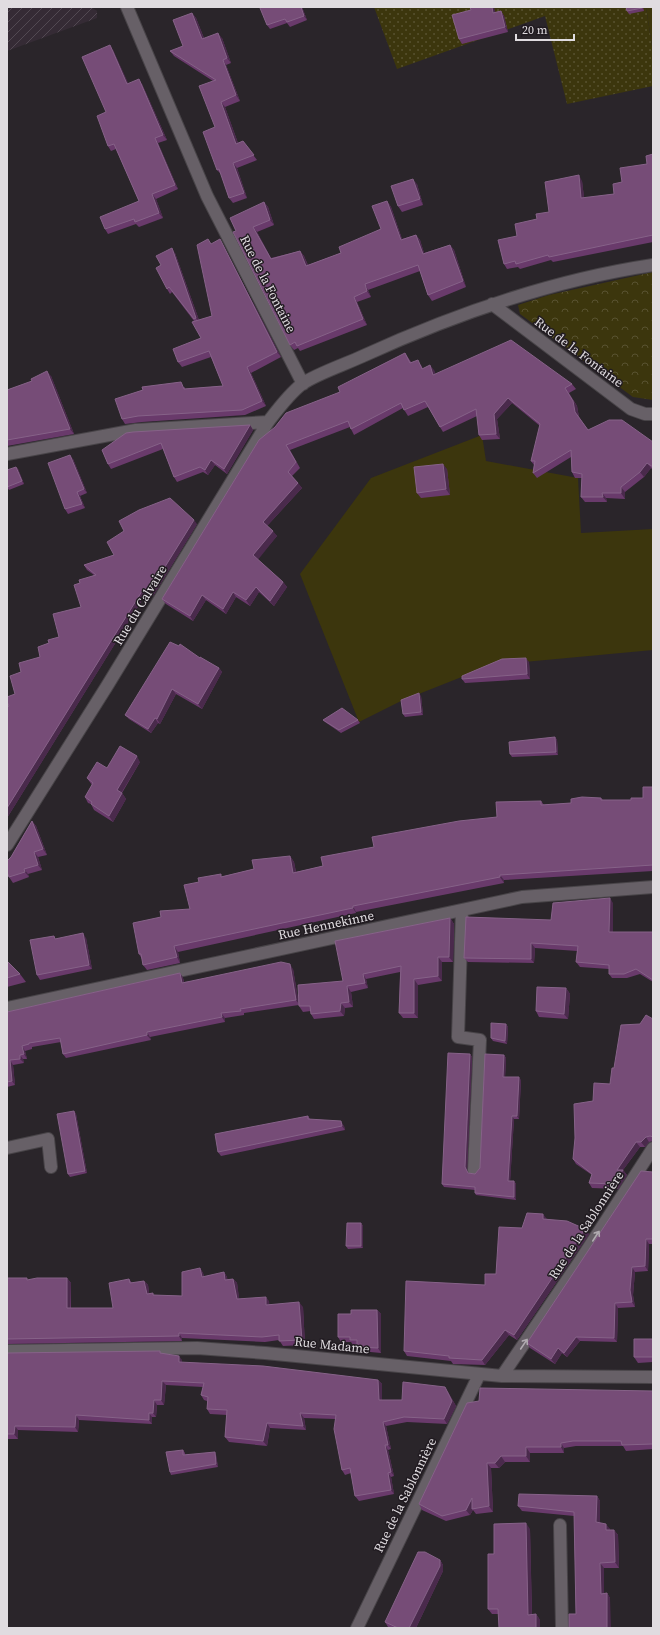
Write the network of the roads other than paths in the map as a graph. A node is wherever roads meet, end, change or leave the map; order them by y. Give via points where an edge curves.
1 (127, 7) edge
2 (653, 265) edge
3 (492, 304) junction
4 (303, 384) junction
5 (653, 414) edge
6 (268, 422) junction
7 (7, 454) edge
8 (7, 845) edge
9 (653, 887) edge
10 (462, 910) junction
11 (7, 1008) edge
12 (7, 1148) edge
13 (653, 1148) edge
14 (51, 1167) dead end
15 (474, 1170) dead end
16 (7, 1351) edge
17 (479, 1375) junction
18 (502, 1376) junction
19 (653, 1377) edge
20 (560, 1525) dead end
21 (357, 1628) edge
22 (562, 1628) edge

1 - 4 street, Rue de la Fontaine via 207,196
2 - 3 street via 548,287
3 - 4 street via 393,342
3 - 5 street, Rue de la Fontaine via 631,409
4 - 6 street, Rue du Calvaire
6 - 7 street via 136,430
6 - 8 street, Rue du Calvaire
9 - 10 street, Rue Hennekinne via 522,897
10 - 11 street, Rue Hennekinne
10 - 15 street via 458,1037 480,1040
12 - 14 street via 48,1139
18 -> 13 street, Rue de la Sablonnière
16 - 17 street, Rue Madame via 197,1348
17 - 18 street, Rue Madame
17 - 21 street, Rue de la Sablonnière
18 - 19 street, Rue Madame
20 - 22 street

